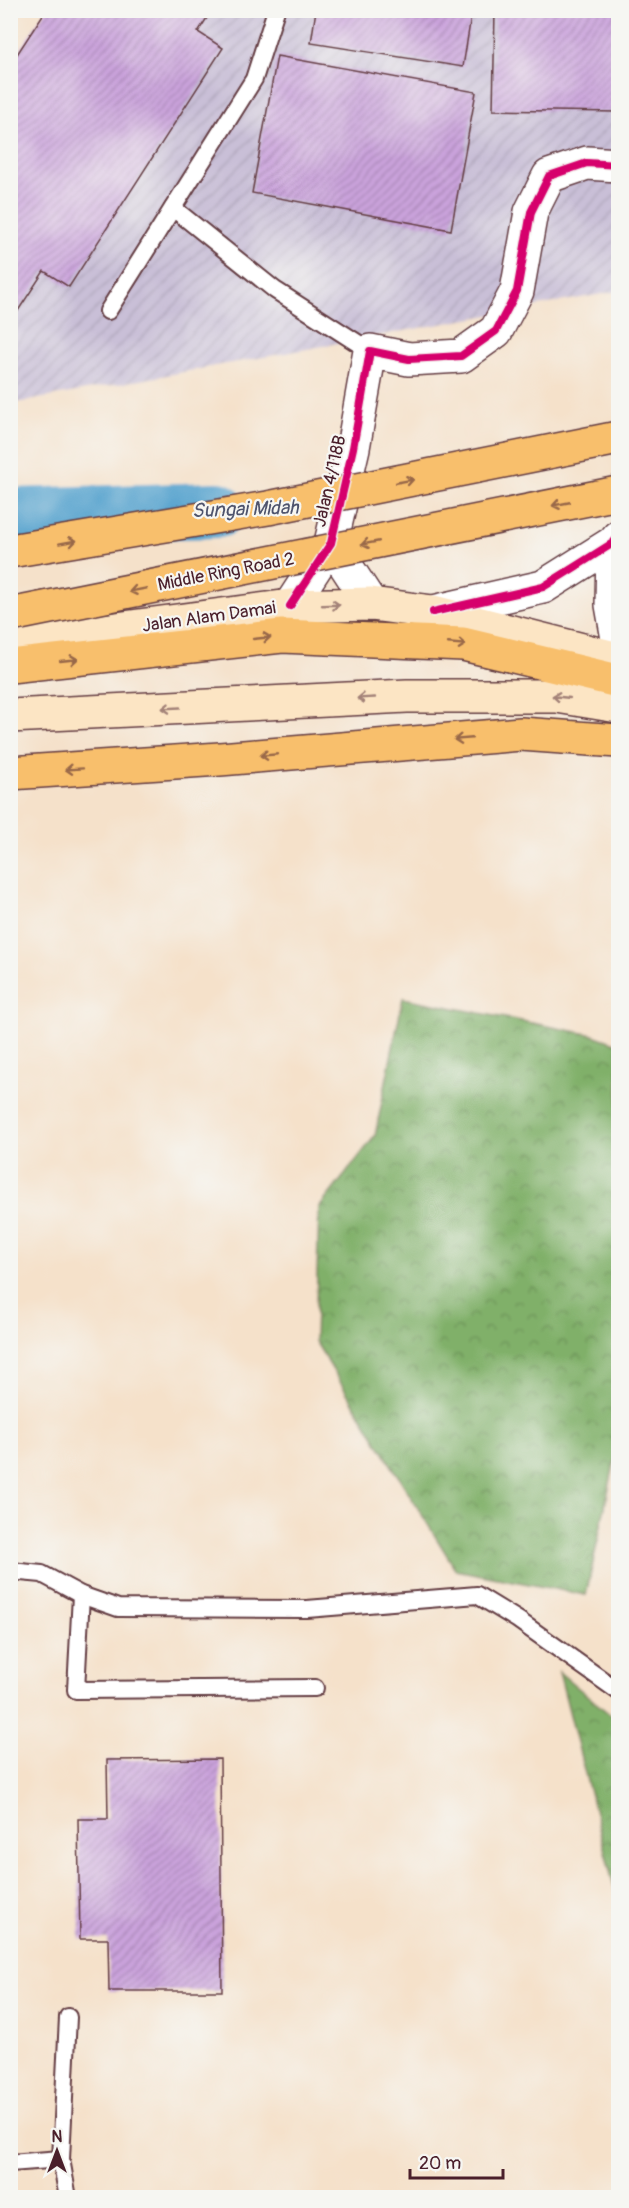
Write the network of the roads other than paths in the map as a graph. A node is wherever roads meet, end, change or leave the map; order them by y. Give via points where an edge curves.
1 (276, 10) edge
2 (618, 165) edge
3 (173, 208) junction
4 (108, 311) dead end
5 (370, 351) junction
6 (618, 438) edge
7 (618, 493) edge
8 (616, 540) edge
9 (331, 543) junction
10 (10, 551) edge
11 (371, 604) junction
12 (290, 606) junction
13 (433, 612) junction
14 (10, 615) edge
15 (618, 639) edge
16 (10, 643) edge
17 (618, 659) edge
18 (10, 666) edge
19 (618, 681) edge
20 (618, 706) edge
21 (10, 716) edge
22 (618, 741) edge
23 (10, 773) edge
24 (10, 1571) edge
25 (81, 1595) junction
26 (315, 1688) dead end
27 (618, 1691) edge
28 (68, 2017) dead end
29 (61, 2159) junction
30 (10, 2163) edge
31 (68, 2198) edge

1 - 3 lane via 254,80
2 - 5 street via 587,163 549,176 531,212 517,291 496,331 461,356 409,359
3 - 4 lane
3 - 5 lane via 275,290
5 - 9 street, Jalan 4/118B
10 -> 6 highway, bridge via 268,508
7 -> 14 highway, Middle Ring Road 2, bridge
8 - 13 street via 543,587
8 - 15 street via 612,605
9 - 11 street, Jalan 4/118B
9 - 12 street, Jalan 4/118B
12 -> 11 main road, Jalan Alam Damai
11 - 13 main road, Jalan Alam Damai
12 - 16 main road, Jalan Alam Damai
13 - 17 main road, Jalan Alam Damai
18 -> 19 highway via 282,636 463,644
20 -> 21 main road via 557,696 407,696
22 -> 23 highway via 521,734
24 - 25 lane via 42,1574
25 - 26 lane via 76,1690
25 - 27 lane via 118,1608 307,1610 477,1595
28 - 29 lane
29 - 30 lane
29 - 31 lane

